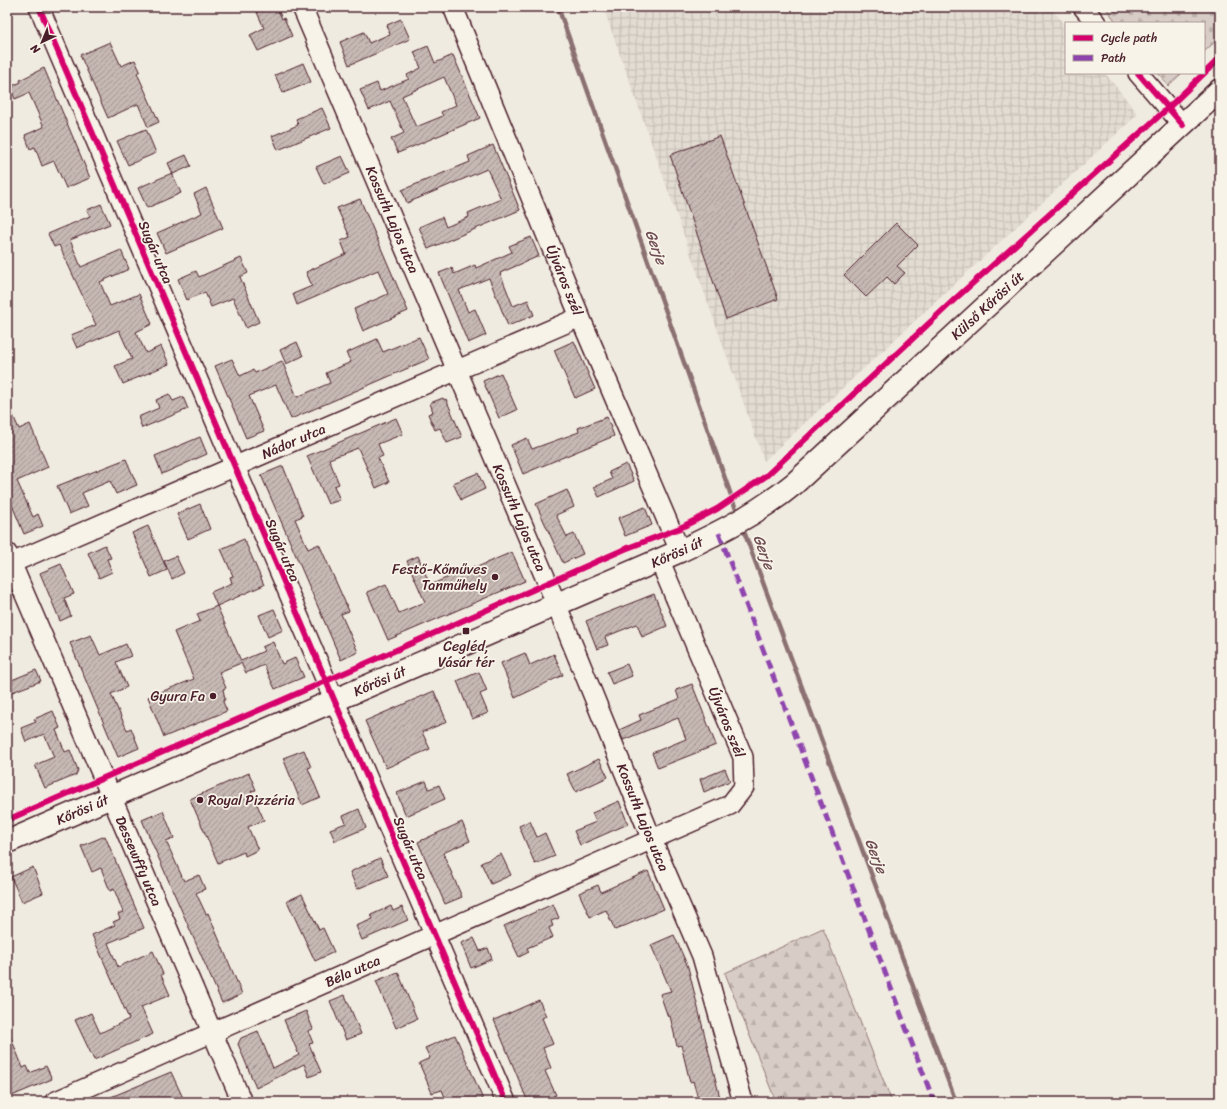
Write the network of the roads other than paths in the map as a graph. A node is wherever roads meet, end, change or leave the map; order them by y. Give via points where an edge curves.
1 (39, 7) edge
2 (302, 7) edge
3 (453, 7) edge
4 (1083, 7) edge
5 (1095, 22) edge
6 (1139, 74) edge
7 (1220, 90) edge
8 (1183, 125) junction
9 (580, 317) junction
10 (456, 371) junction
11 (233, 467) junction
12 (750, 515) joint
13 (680, 551) junction
14 (660, 559) junction
15 (8, 560) edge
16 (556, 604) junction
17 (335, 700) junction
18 (113, 796) junction
19 (652, 840) junction
20 (7, 842) edge
21 (434, 935) junction
22 (213, 1033) junction
23 (54, 1102) edge
24 (242, 1102) edge
25 (506, 1102) edge
26 (743, 1102) edge

1 - 11 street, Sugár utca
2 - 10 street, Kossuth Lajos utca
3 - 9 street, Újváros szél
4 - 5 street
6 - 8 street
7 - 8 main road, Külső Kőrösi út
8 - 12 main road, Külső Kőrösi út via 795,483
9 - 10 street, Nádor utca
9 - 13 street, Újváros szél
10 - 11 street, Nádor utca
10 - 16 street, Kossuth Lajos utca
11 - 15 street, Nádor utca
11 - 17 street, Sugár utca
12 - 13 main road, Kőrösi út
13 - 14 main road, Kőrösi út
14 - 16 main road, Kőrösi út
14 - 19 street, Újváros szél via 743,757 744,787 730,805
15 - 18 street, Dessewffy utca
16 - 17 main road, Kőrösi út
16 - 19 street, Kossuth Lajos utca
17 - 18 main road, Kőrösi út
17 - 21 street, Sugár utca
18 - 20 main road, Kőrösi út
18 - 22 street, Dessewffy utca
19 - 21 street, Béla utca
19 - 26 street, Kossuth Lajos utca via 702,956
21 - 22 street, Béla utca
21 - 25 street, Sugár utca
22 - 23 street, Béla utca
22 - 24 street, Dessewffy utca

